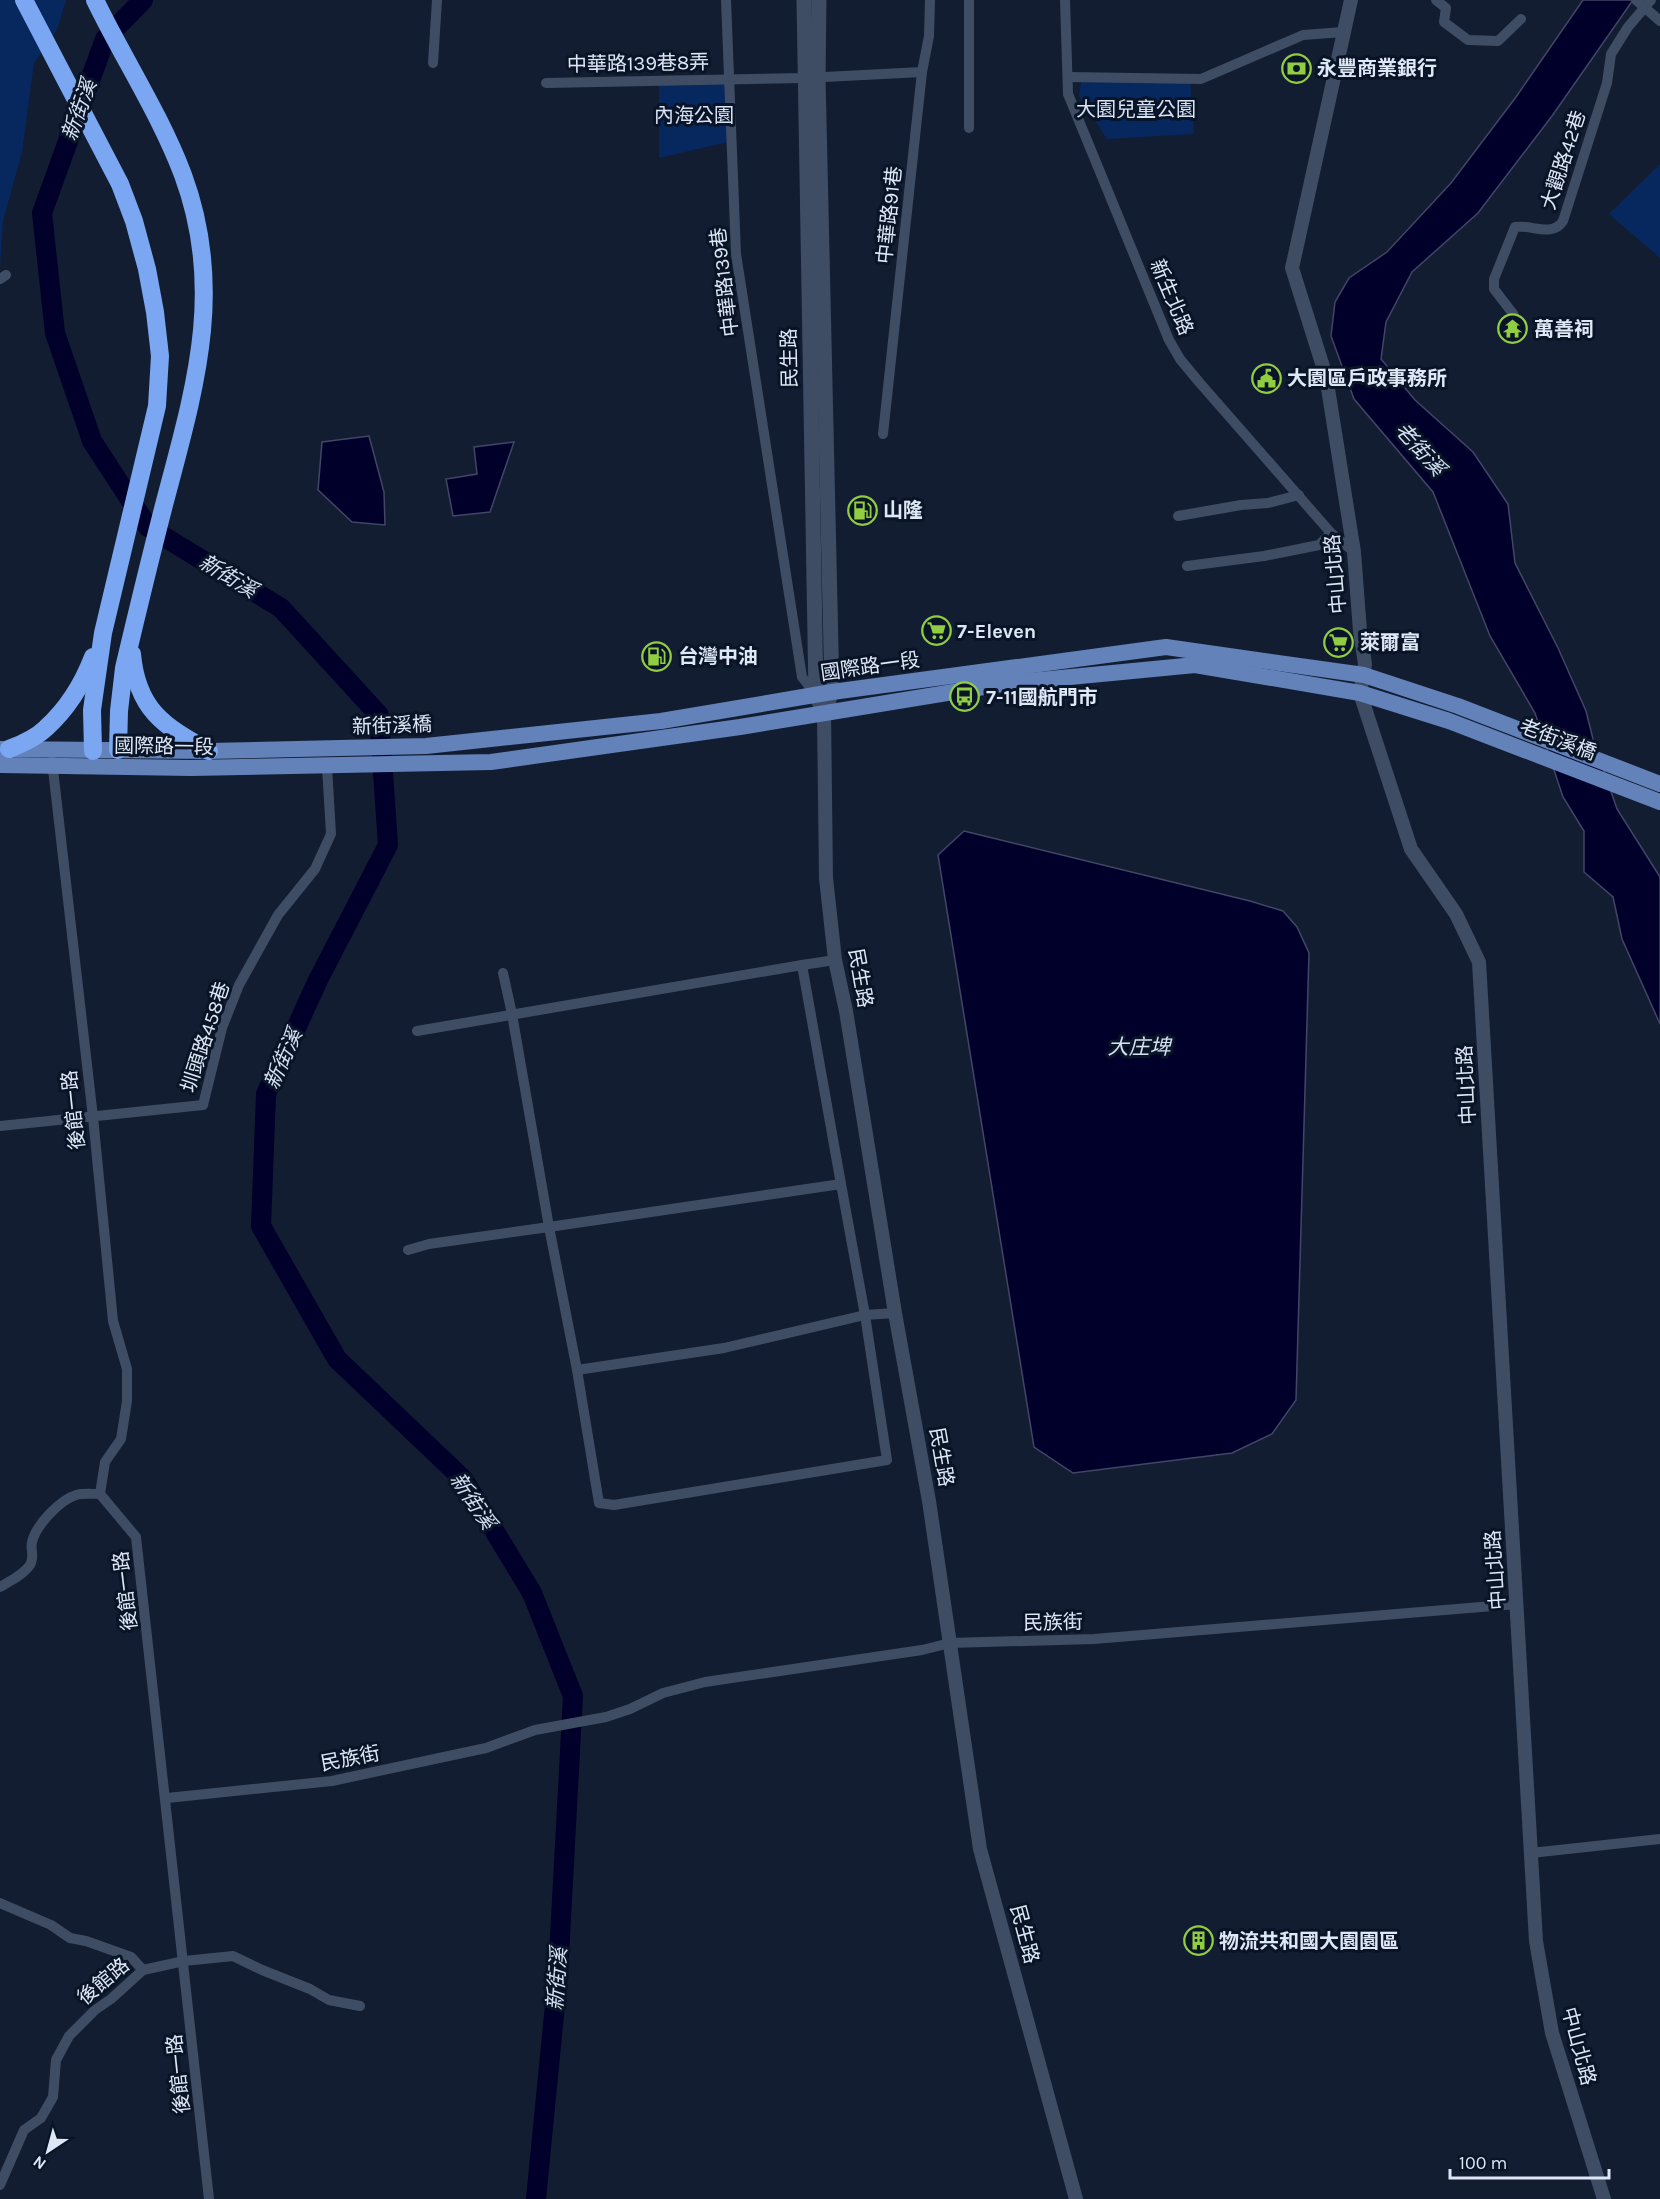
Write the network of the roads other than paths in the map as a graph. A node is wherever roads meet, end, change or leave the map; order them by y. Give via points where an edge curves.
1 (24, 0) edge
2 (95, 0) edge
3 (437, 0) edge
4 (726, 0) edge
5 (804, 0) edge
6 (819, 0) edge
7 (930, 0) edge
8 (969, 0) edge
9 (1065, 0) edge
10 (1351, 0) edge
11 (1436, 0) edge
12 (1643, 3) edge
13 (1521, 19) dead end
14 (1660, 21) edge
15 (1343, 32) junction
16 (433, 63) dead end
17 (922, 72) junction
18 (812, 77) junction
19 (1068, 77) junction
20 (730, 80) junction
21 (546, 83) dead end
22 (969, 128) dead end
23 (1514, 315) dead end
24 (883, 434) dead end
25 (1299, 495) junction
26 (1178, 516) dead end
27 (1331, 533) junction
28 (1354, 552) junction
29 (1187, 566) dead end
30 (103, 633) junction
31 (130, 640) junction
32 (1364, 675) junction
33 (1360, 693) junction
34 (824, 694) junction
35 (824, 713) junction
36 (1454, 713) junction
37 (462, 742) joint
38 (322, 748) joint
39 (118, 750) junction
40 (93, 751) junction
41 (209, 751) junction
42 (3, 754) edge
43 (52, 757) junction
44 (458, 764) joint
45 (110, 767) junction
46 (327, 767) junction
47 (1657, 792) edge
48 (835, 960) junction
49 (802, 965) junction
50 (503, 973) dead end
51 (512, 1014) junction
52 (417, 1031) dead end
53 (93, 1117) junction
54 (0, 1126) edge
55 (840, 1184) junction
56 (549, 1227) junction
57 (408, 1250) dead end
58 (895, 1313) junction
59 (865, 1315) junction
60 (577, 1370) junction
61 (100, 1494) junction
62 (0, 1587) edge
63 (1517, 1604) junction
64 (950, 1642) junction
65 (166, 1798) junction
66 (1660, 1839) edge
67 (1531, 1853) junction
68 (0, 1904) edge
69 (184, 1961) junction
70 (143, 1970) junction
71 (360, 2006) dead end
72 (0, 2185) edge
73 (209, 2199) edge
74 (1076, 2199) edge
75 (1604, 2199) edge

1 - 30 highway via 120,184 134,221 155,312 160,356 157,406
2 - 31 highway via 183,176 199,232 204,314 195,387
3 - 16 street
4 - 20 street, 中華路139巷
5 - 18 main road, 民生路
6 - 18 main road, 民生路
7 - 17 street, 中華路91巷
8 - 22 street
9 - 19 street, 新生北路
10 - 15 street, 中山北路
11 - 13 street via 1446,8 1444,22 1467,40 1498,41
12 - 14 street
12 - 23 street, 大觀路42巷 via 1611,54 1606,83 1563,221 1551,231 1525,225 1515,227 1494,279 1494,289
15 - 19 street via 1303,35 1201,79
15 - 28 street, 中山北路 via 1292,268 1326,376
17 - 18 street, 中華路139巷8弄
17 - 24 street, 中華路91巷
18 - 20 street, 中華路139巷8弄
18 - 34 main road, 民生路
19 - 25 street, 新生北路 via 1068,94 1169,340 1199,382
20 - 21 street, 中華路139巷8弄
20 - 34 street, 中華路139巷 via 736,254 802,677
25 - 26 street
25 - 27 street, 新生北路
27 - 28 street, 新生北路
27 - 29 street via 1319,545
28 - 32 street, 中山北路
30 - 40 highway via 92,710
30 - 42 highway via 90,667 57,717 29,741
31 - 39 highway via 119,711
31 - 41 highway via 138,689 149,707 183,737
32 - 33 street, 中山北路
32 - 34 main road, 國際路一段 via 1166,646
32 - 36 main road, 國際路一段
33 - 35 main road, 國際路一段 via 1195,665 1008,683
33 - 36 main road, 國際路一段
33 - 63 street, 中山北路 via 1411,849 1456,914 1479,962
34 - 35 main road, 民生路
34 - 37 main road, 國際路一段 via 661,722
35 - 44 main road, 國際路一段
35 - 48 street, 民生路 via 826,878
36 - 47 main road, 老街溪橋
37 - 38 main road, 新街溪橋
38 - 41 main road, 國際路一段
39 - 40 main road, 國際路一段
39 - 41 main road, 國際路一段
39 - 45 main road
40 - 43 main road, 國際路一段
40 - 45 main road
42 - 43 main road, 國際路一段
43 - 45 main road, 國際路一段
43 - 53 street, 後館一路
44 - 46 main road, 新街溪橋
45 - 46 main road, 國際路一段
46 - 53 street, 圳頭路458巷 via 331,834 315,869 278,915 239,985 222,1028 203,1105
48 - 49 street
48 - 58 street, 民生路
49 - 51 street
49 - 55 street
50 - 51 street
51 - 52 street
51 - 56 street
53 - 54 street, 圳頭路458巷
53 - 61 street, 後館一路 via 113,1321 127,1369 122,1439 105,1462
55 - 56 street
55 - 59 street
56 - 57 street
56 - 60 street
58 - 59 street
58 - 64 street, 民生路
59 - 60 street via 724,1348
59 - 60 street via 887,1460 614,1505 599,1503
61 - 62 street via 77,1494 58,1504 32,1542 31,1564
61 - 65 street, 後館一路 via 136,1537
63 - 64 street, 民族街 via 1094,1639
63 - 67 street, 中山北路
64 - 65 street, 民族街 via 922,1650 705,1682 671,1691 630,1709 535,1730 486,1748 332,1781
64 - 74 street, 民生路 via 980,1849
65 - 69 street, 後館一路
66 - 67 street
67 - 75 street, 中山北路 via 1536,1941 1552,2033
68 - 70 street via 51,1924 70,1938 131,1957
69 - 70 street, 後館路
69 - 71 street, 後館路 via 233,1956 329,2000
69 - 73 street, 後館一路
70 - 72 street, 後館路 via 69,2036 56,2060 53,2097 41,2118 24,2130

